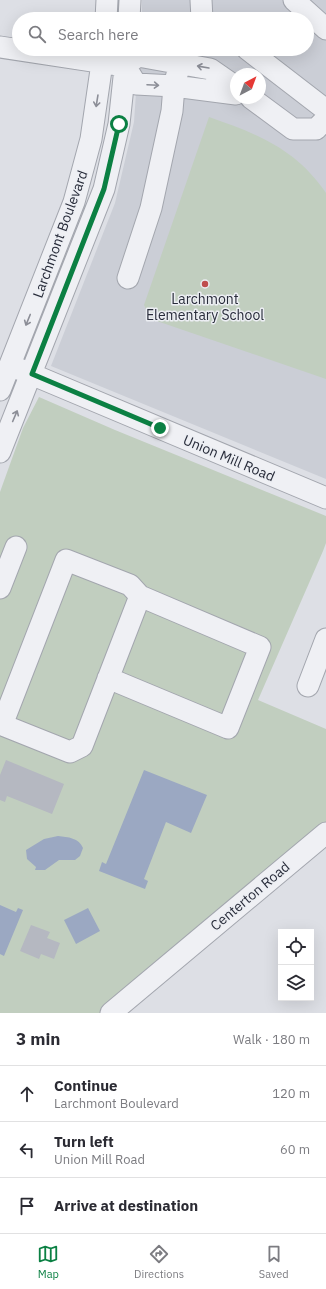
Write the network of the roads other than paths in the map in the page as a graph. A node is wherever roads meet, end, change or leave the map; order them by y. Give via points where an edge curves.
1 (107, 0) edge
2 (130, 0) edge
3 (294, 0) edge
4 (106, 12) edge
5 (129, 12) edge
6 (307, 12) edge
7 (314, 18) edge
8 (326, 29) edge
9 (0, 47) edge
10 (12, 48) edge
11 (104, 56) edge
12 (185, 56) edge
13 (257, 56) edge
14 (126, 57) edge
15 (230, 83) edge
16 (174, 86) junction
17 (230, 93) edge
18 (260, 104) edge
19 (326, 110) edge
20 (323, 130) edge
21 (128, 278) dead end
22 (5, 363) edge
23 (32, 374) junction
24 (0, 390) edge
25 (0, 452) edge
26 (326, 498) edge
27 (16, 547) dead end
28 (0, 588) edge
29 (140, 596) junction
30 (326, 639) edge
31 (108, 678) junction
32 (308, 686) dead end
33 (1, 725) edge
34 (326, 833) edge
35 (111, 1013) edge

1 - 4 street
2 - 5 street
3 - 6 street
7 - 8 street
9 - 10 street
11 - 14 street
11 -> 22 street, Larchmont Boulevard via 91,139 74,202
12 - 14 street
15 -> 12 street
12 - 16 street
13 - 19 street
14 -> 16 street via 136,84
14 - 23 street, Larchmont Boulevard via 119,124 104,189
16 - 17 street
16 - 21 street via 172,111 151,208
18 - 20 street via 293,129
22 - 23 street, Union Mill Road
22 - 24 street, Larchmont Boulevard
25 -> 23 street, Larchmont Boulevard
23 - 26 street, Union Mill Road
27 - 28 street
29 - 31 street
29 - 31 street via 260,647 228,728
29 - 33 street via 130,585 66,560
30 - 32 street
31 - 33 street via 82,746 70,752
34 - 35 street, Centerton Road

